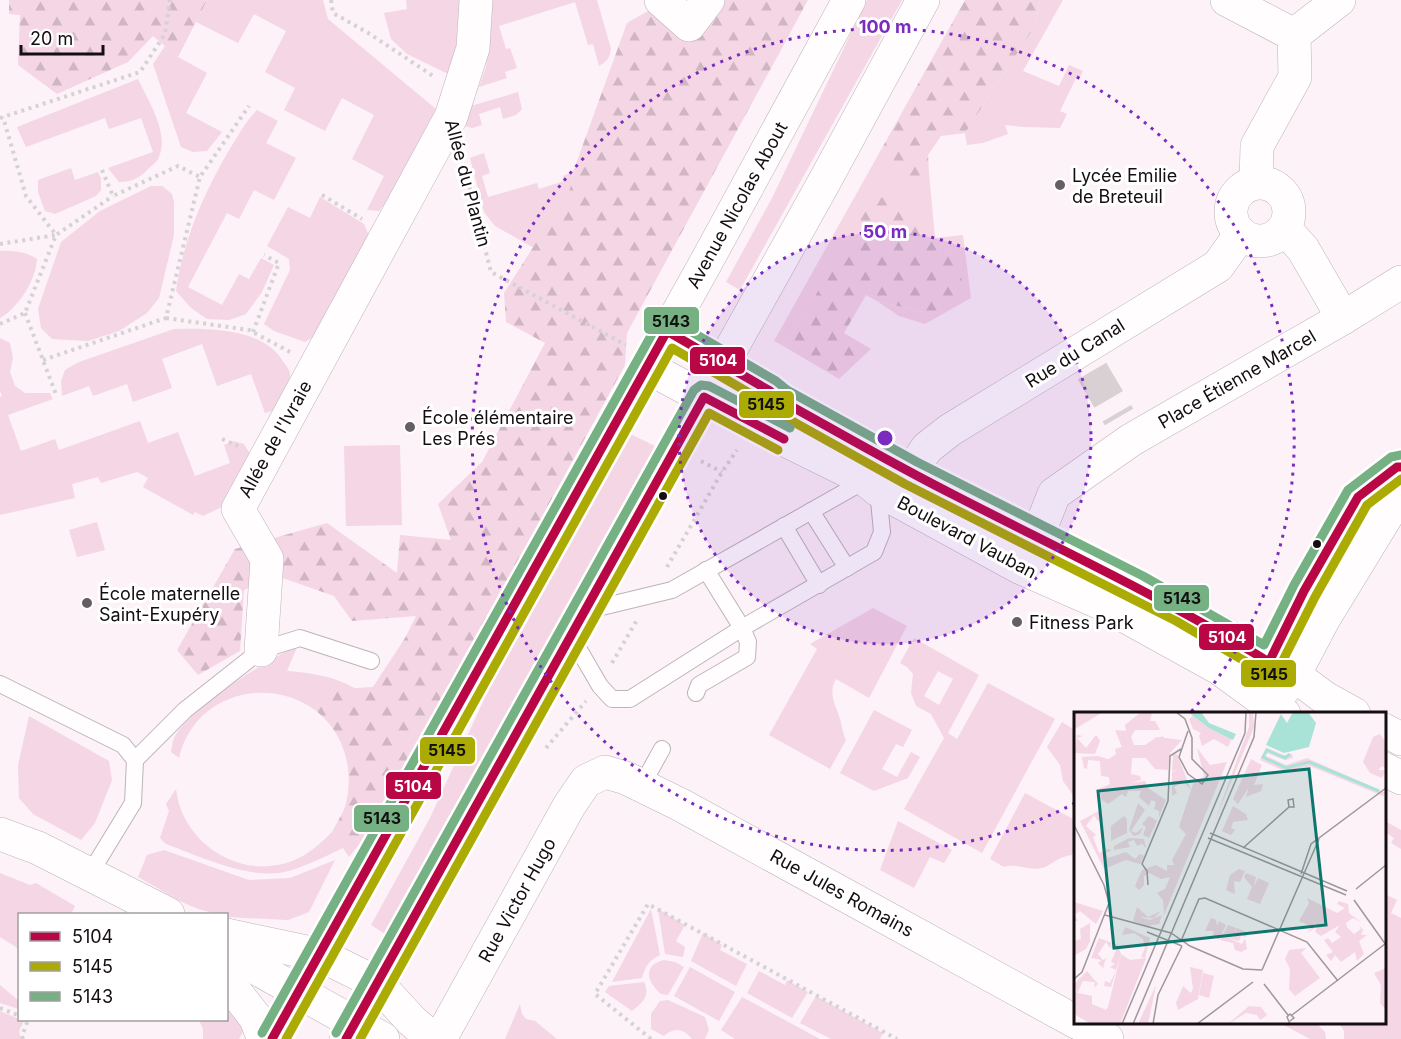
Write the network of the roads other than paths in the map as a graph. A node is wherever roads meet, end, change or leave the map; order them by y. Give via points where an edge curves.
1 (476, 0) edge
2 (661, 0) edge
3 (708, 0) edge
4 (849, 0) edge
5 (923, 0) edge
6 (1227, 0) edge
7 (1338, 0) edge
8 (1294, 35) junction
9 (1256, 182) junction
10 (1240, 235) junction
11 (1294, 239) junction
12 (1401, 282) edge
13 (1343, 318) junction
14 (667, 331) junction
15 (637, 356) junction
16 (722, 364) junction
17 (704, 397) junction
18 (1401, 467) edge
19 (910, 473) junction
20 (872, 485) junction
21 (1401, 492) edge
22 (811, 511) junction
23 (784, 526) junction
24 (1038, 535) junction
25 (847, 568) junction
26 (706, 570) junction
27 (819, 585) junction
28 (577, 624) junction
29 (742, 628) junction
30 (261, 650) junction
31 (371, 661) dead end
32 (1282, 668) junction
33 (0, 684) edge
34 (696, 693) dead end
35 (1274, 711) edge
36 (1350, 712) edge
37 (1386, 731) edge
38 (1401, 739) edge
39 (662, 749) dead end
40 (135, 760) junction
41 (1386, 770) edge
42 (605, 772) joint
43 (1401, 778) edge
44 (642, 785) junction
45 (0, 834) edge
46 (0, 846) edge
47 (89, 875) junction
48 (118, 913) edge
49 (164, 913) edge
50 (228, 935) edge
51 (320, 955) junction
52 (228, 961) edge
53 (228, 983) edge
54 (377, 983) junction
55 (299, 992) junction
56 (1074, 1020) edge
57 (361, 1034) edge
58 (264, 1039) edge
59 (272, 1039) edge
60 (433, 1039) edge
61 (440, 1039) edge

1 - 30 street, Allée de l'Ivraie via 473,48 451,117 238,509 267,559
2 - 3 street via 689,25
4 - 14 street, Avenue Nicolas About
5 - 16 street
6 - 8 street
7 - 8 street
8 - 9 street via 1295,77 1257,146
9 - 10 street via 1240,189 1231,203 1231,220
9 - 11 street via 1274,185 1286,196
10 - 11 street via 1255,242
10 - 19 street, Rue du Canal via 1218,266 1087,360 951,430 927,448
11 - 13 street
12 - 13 street, Place Étienne Marcel
13 - 24 street, Place Étienne Marcel via 1125,429 1054,494
14 - 15 street, Avenue Nicolas About
14 - 16 street, Boulevard Vauban
15 - 17 street, Boulevard Vauban
15 - 51 street, Avenue Nicolas About
16 - 17 street
16 - 19 street, Boulevard Vauban
17 - 20 street, Boulevard Vauban
17 - 28 street
18 - 32 street via 1358,497 1304,591
19 - 24 street, Boulevard Vauban
20 - 22 lane
20 - 25 lane via 882,532 874,552
20 - 35 street, Boulevard Vauban via 1021,568 1105,604 1207,661
21 - 32 street via 1323,620
22 - 23 lane
22 - 25 lane
23 - 26 lane
23 - 27 lane
24 - 32 street, Boulevard Vauban
25 - 27 lane
26 - 28 lane via 672,590
26 - 29 lane
27 - 29 lane
28 - 29 lane via 600,686 612,699 630,699
28 - 54 street
29 - 34 lane via 748,642 747,657 699,685
30 - 31 lane via 300,638
30 - 40 lane via 185,710
32 - 35 street
32 - 36 street, Boulevard Vauban
33 - 40 lane via 123,745
37 - 38 street
39 - 44 lane
40 - 47 lane via 133,803
41 - 43 street
42 - 44 street, Rue Jules Romains
42 - 61 street, Rue Victor Hugo via 586,781 569,806
44 - 56 street, Rue Jules Romains
45 - 47 street via 38,848
46 - 48 street
47 - 49 street
50 - 51 street
51 - 54 street
51 - 55 street, Avenue Nicolas About
52 - 55 street via 247,963
53 - 58 street via 255,1017
54 - 57 street
54 - 60 street
55 - 57 street
55 - 59 street, Avenue Nicolas About

